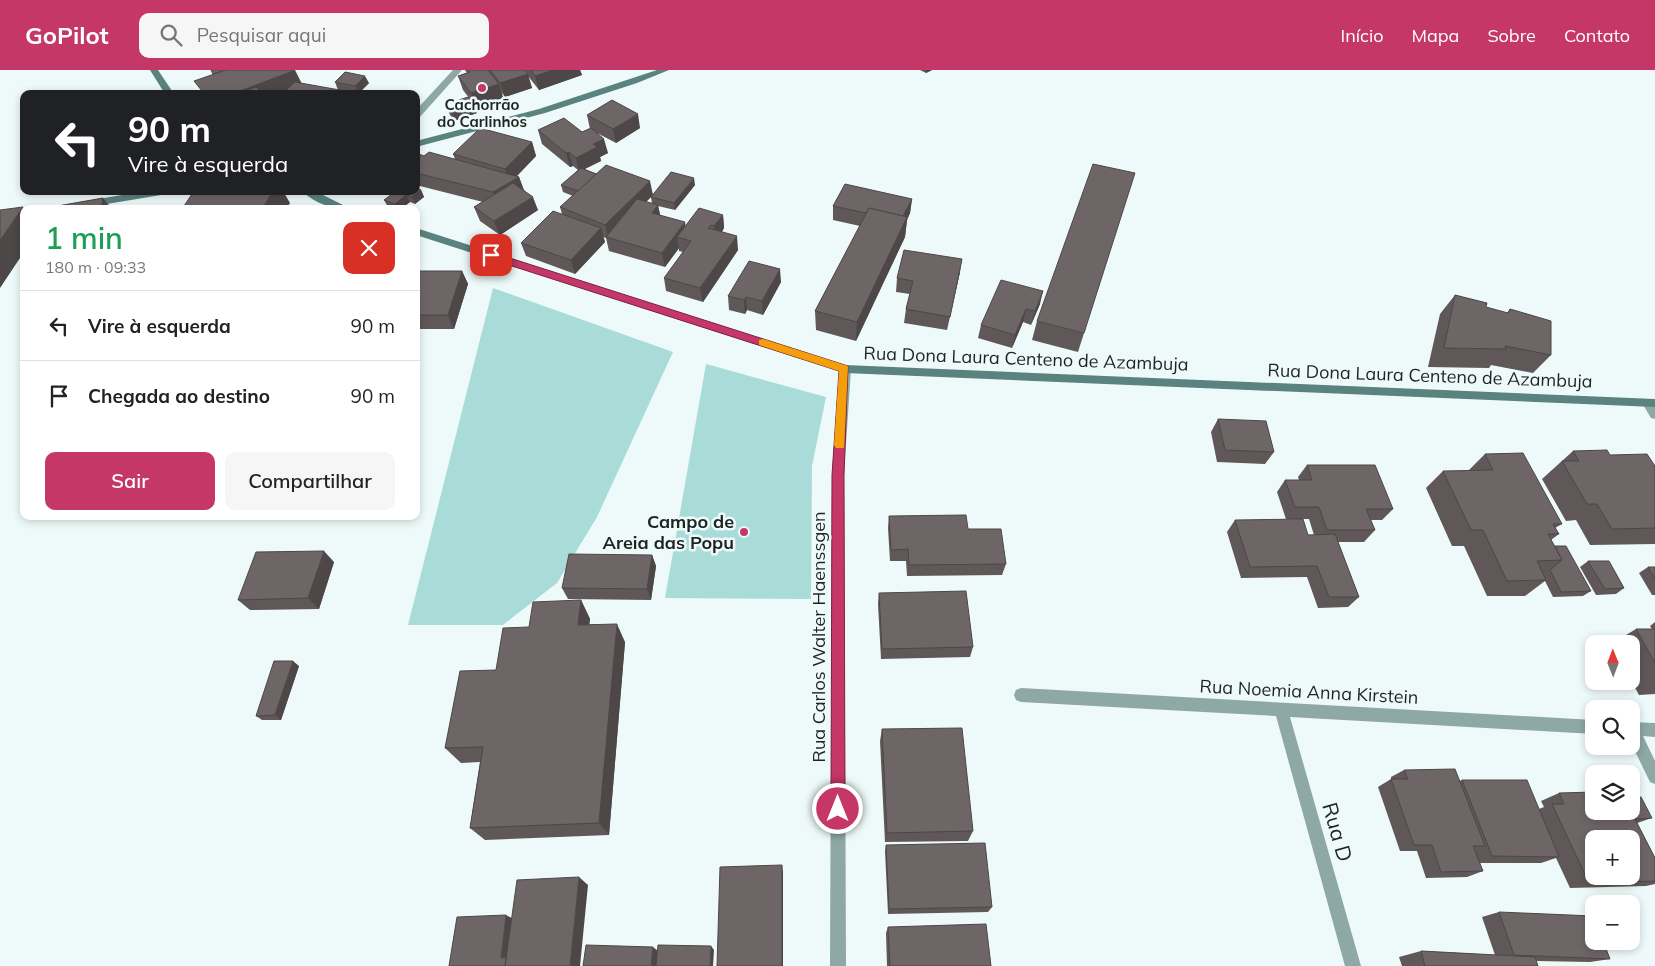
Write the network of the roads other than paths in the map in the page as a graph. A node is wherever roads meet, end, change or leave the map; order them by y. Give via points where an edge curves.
1 (154, 70) edge
2 (458, 70) edge
3 (664, 70) edge
4 (167, 90) edge
5 (420, 112) edge
6 (420, 143) edge
7 (142, 195) edge
8 (314, 195) edge
9 (81, 205) edge
10 (333, 205) edge
11 (420, 233) edge
12 (845, 369) junction
13 (1651, 403) edge
14 (1655, 415) edge
15 (1021, 695) dead end
16 (1281, 709) junction
17 (1585, 726) edge
18 (1640, 729) edge
19 (1655, 730) edge
20 (1640, 746) edge
21 (1655, 777) edge
22 (838, 966) edge
23 (1353, 966) edge

1 - 4 street
2 - 5 street
3 - 6 street via 600,94 499,125
7 - 9 street
8 - 10 street
11 - 12 street, Rua Dona Laura Centeno de Azambuja
12 - 13 street, Rua Dona Laura Centeno de Azambuja
12 - 22 street, Rua Carlos Walter Haenssgen via 838,475
13 - 14 street
15 - 16 street, Rua Noemia Anna Kirstein
16 - 17 street, Rua Noemia Anna Kirstein
16 - 23 street, Rua D
18 - 19 street
20 - 21 street

